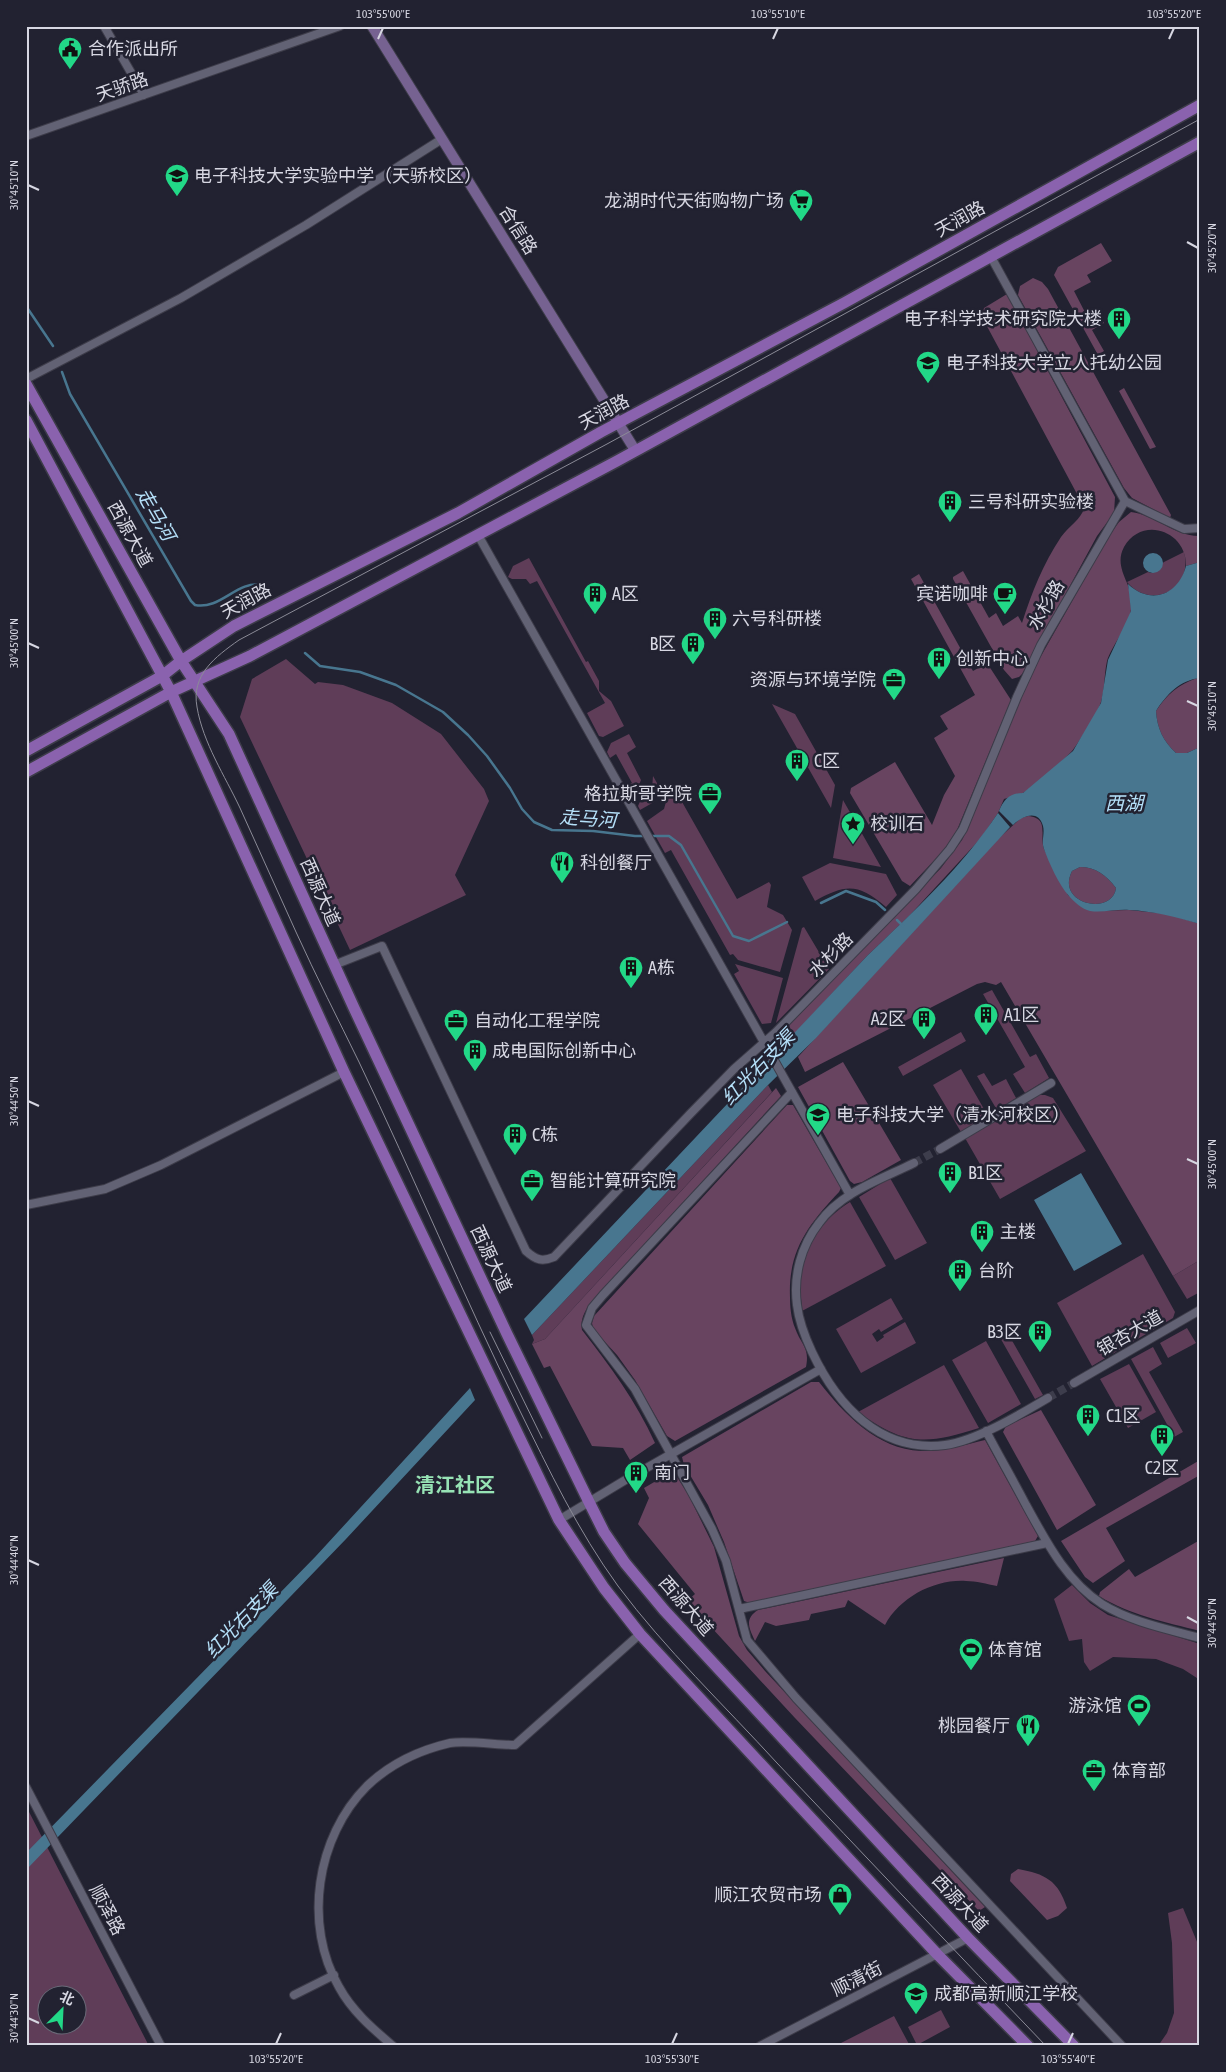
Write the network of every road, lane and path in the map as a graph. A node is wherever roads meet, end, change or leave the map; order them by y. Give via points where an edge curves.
1 (104, 26) edge
2 (340, 26) edge
3 (372, 26) edge
4 (144, 95) junction
5 (1200, 105) edge
6 (26, 136) edge
7 (442, 139) junction
8 (1200, 142) edge
9 (990, 255) junction
10 (26, 379) edge
11 (26, 384) edge
12 (26, 420) edge
13 (619, 423) junction
14 (635, 450) junction
15 (1125, 501) junction
16 (1200, 528) edge
17 (478, 535) junction
18 (180, 661) junction
19 (162, 676) junction
20 (194, 681) junction
21 (171, 692) junction
22 (26, 751) edge
23 (26, 772) edge
24 (334, 965) junction
25 (764, 1043) junction
26 (344, 1072) junction
27 (1051, 1083) dead end
28 (792, 1092) junction
29 (940, 1149) tunnel mouth
30 (914, 1163) tunnel mouth
31 (850, 1195) junction
32 (26, 1205) edge
33 (1200, 1310) edge
34 (821, 1369) junction
35 (1074, 1383) tunnel mouth
36 (1048, 1398) tunnel mouth
37 (986, 1431) junction
38 (672, 1454) junction
39 (589, 1502) junction
40 (558, 1520) junction
41 (1047, 1543) junction
42 (740, 1610) junction
43 (640, 1634) junction
44 (1200, 1638) edge
45 (26, 1787) edge
46 (968, 1938) junction
47 (937, 1954) junction
48 (334, 1976) junction
49 (294, 1995) dead end
50 (161, 2046) edge
51 (393, 2046) edge
52 (760, 2046) edge
53 (1028, 2046) edge
54 (1074, 2046) edge
55 (1122, 2046) edge

1 - 4 street
2 - 4 street, 天骄路
3 - 7 street, 合信路
4 - 6 street, 天骄路
5 - 13 main road, 天润路 via 844,303
7 - 10 street via 306,225 180,298
7 - 13 street, 合信路
8 - 9 main road
9 - 14 main road
9 - 15 street
11 - 18 main road, 西源大道
12 - 19 main road
13 - 14 street, 合信路
13 - 18 main road, 天润路 via 458,513 234,626
14 - 17 main road
15 - 16 street via 1184,529
15 - 25 street, 水杉路 via 1041,646 956,840 916,889
17 - 20 main road via 250,656
17 - 25 street
18 - 19 main road, 天润路
18 - 20 main road, 西源大道
19 - 21 main road
19 - 22 main road, 天润路
20 - 21 main road
20 - 24 main road, 西源大道 via 229,734
21 - 23 main road
21 - 26 main road
24 - 25 street, 水杉路 via 382,946 526,1251 539,1260 554,1257 690,1113
24 - 39 main road, 西源大道
25 - 28 street
26 - 32 street via 161,1165 105,1189
26 - 40 main road
27 - 29 street
28 - 31 street
28 - 38 street via 603,1295 588,1316 586,1325 590,1332 635,1389
30 - 31 street
31 - 34 street via 818,1223 799,1264 796,1291 799,1320
33 - 35 street, 银杏大道
34 - 37 street via 850,1411 891,1438 922,1445 947,1445
34 - 38 street
36 - 37 street
37 - 41 street
38 - 39 street
38 - 42 street via 726,1561
39 - 40 street
39 - 46 main road, 西源大道 via 625,1563 664,1610
40 - 43 main road
41 - 42 street
41 - 44 street via 1078,1584 1102,1604 1136,1620
42 - 55 street via 747,1640 763,1660
43 - 47 main road
43 - 48 street via 515,1746 453,1743 419,1752 390,1768 367,1787 345,1815 331,1844 321,1878 318,1916 325,1954
45 - 50 street, 顺泽路
46 - 47 street, 顺清街
46 - 54 main road, 西源大道
47 - 52 street, 顺清街
47 - 53 main road
48 - 49 street
48 - 51 street via 338,1987 360,2016

